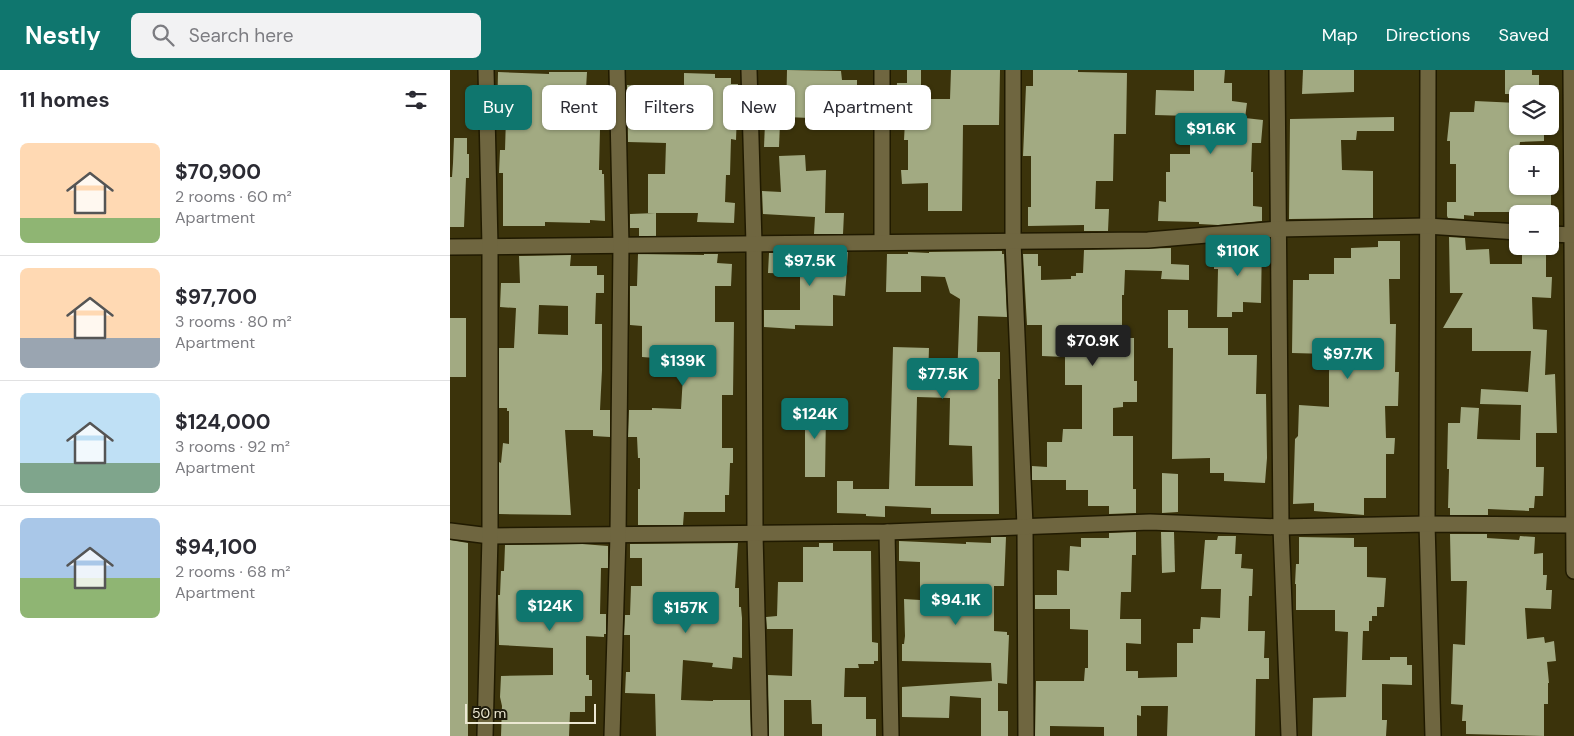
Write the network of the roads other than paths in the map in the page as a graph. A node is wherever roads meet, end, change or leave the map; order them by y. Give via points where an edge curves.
1 (486, 70) edge
2 (618, 70) edge
3 (750, 70) edge
4 (882, 70) edge
5 (1014, 70) edge
6 (1277, 70) edge
7 (1428, 70) edge
8 (1572, 70) edge
9 (1427, 226) junction
10 (1278, 228) junction
11 (1509, 231) edge
12 (1559, 234) edge
13 (1573, 235) edge
14 (1013, 241) junction
15 (882, 242) junction
16 (754, 244) junction
17 (621, 245) junction
18 (490, 246) junction
19 (450, 247) edge
20 (1427, 524) junction
21 (1573, 525) edge
22 (1024, 526) junction
23 (1281, 527) junction
24 (450, 531) edge
25 (887, 532) junction
26 (755, 534) junction
27 (618, 535) junction
28 (490, 536) junction
29 (1574, 571) edge
30 (485, 736) edge
31 (612, 736) edge
32 (760, 736) edge
33 (892, 736) edge
34 (1026, 736) edge
35 (1288, 736) edge
36 (1433, 736) edge

1 - 18 street
2 - 17 street
3 - 16 street
4 - 15 street
5 - 14 street
6 - 10 street
7 - 9 street
8 - 13 street
9 - 10 street
9 - 11 street
9 - 20 street
10 - 14 street via 1148,240
10 - 23 street
12 - 13 street
13 - 21 street
14 - 15 street
14 - 22 street
15 - 16 street
16 - 17 street
16 - 26 street
17 - 18 street
17 - 27 street
18 - 19 street
18 - 28 street
20 - 21 street
20 - 23 street
20 - 36 street
21 - 29 street
22 - 23 street via 1150,522
22 - 25 street
22 - 34 street
23 - 35 street
24 - 28 street
25 - 26 street
25 - 33 street
26 - 27 street
26 - 32 street
27 - 28 street
27 - 31 street
28 - 30 street

